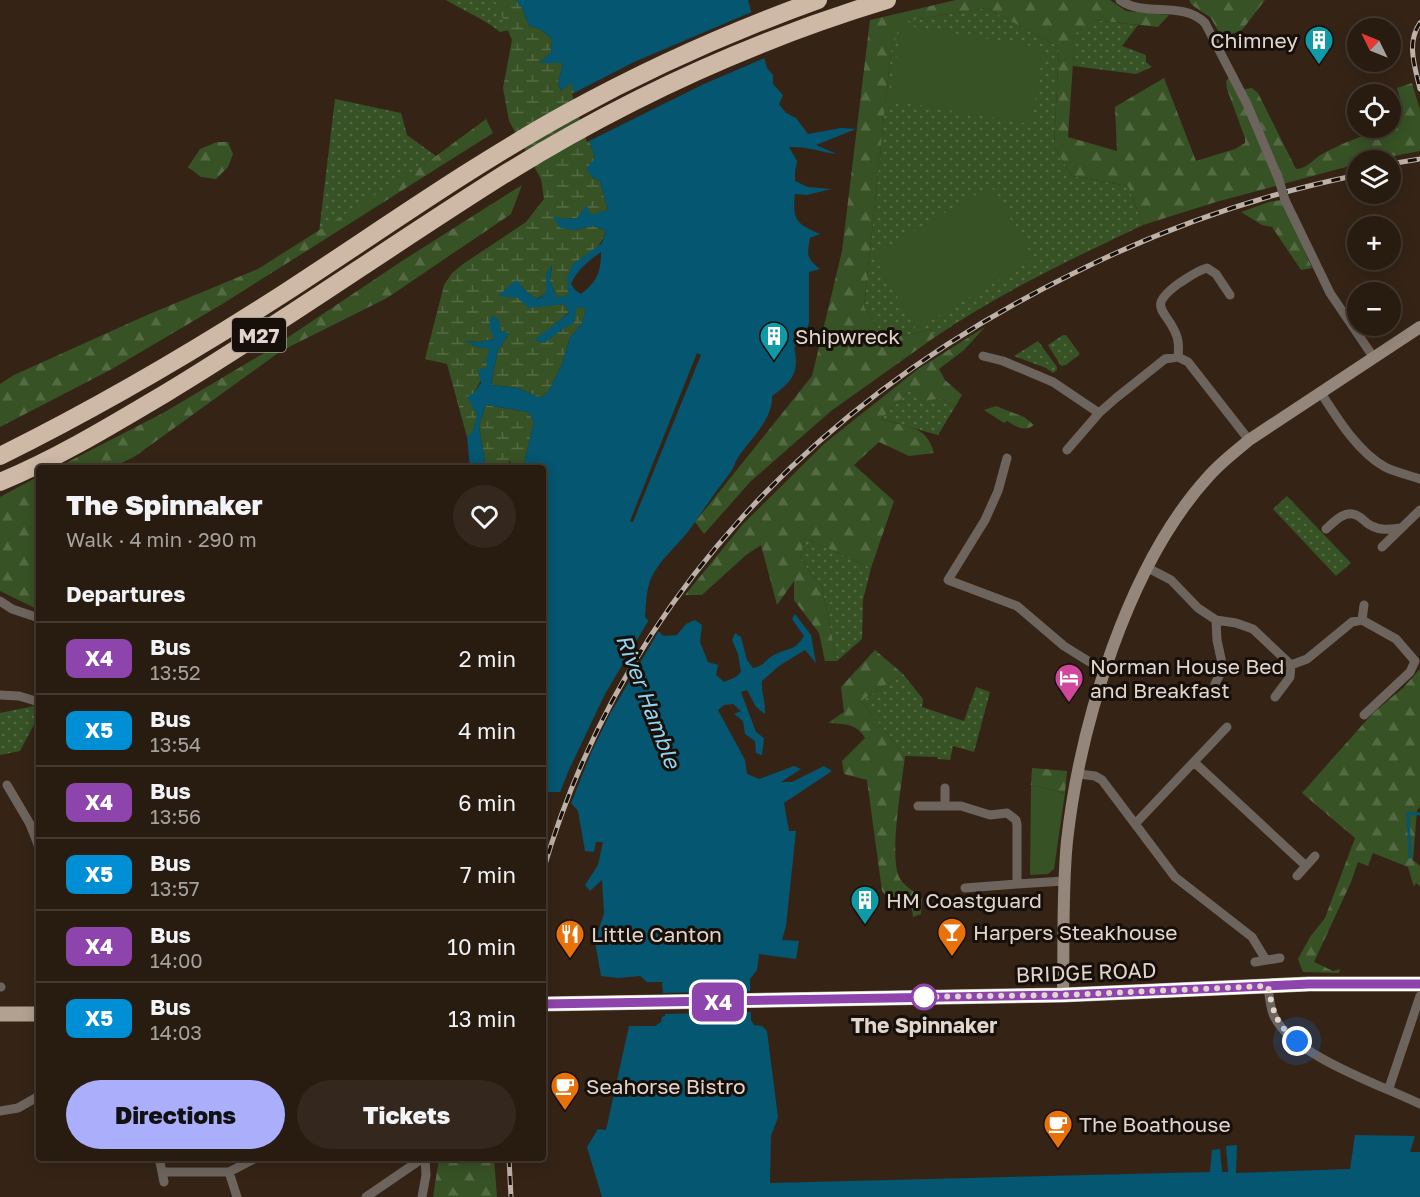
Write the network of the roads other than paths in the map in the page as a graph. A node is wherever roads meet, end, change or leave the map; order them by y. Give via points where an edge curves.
1 (818, 0) edge
2 (887, 0) edge
3 (1120, 0) edge
4 (1230, 295) dead end
5 (1420, 327) edge
6 (983, 356) dead end
7 (1178, 357) junction
8 (1374, 358) junction
9 (1321, 393) junction
10 (1099, 413) junction
11 (1249, 440) junction
12 (1067, 450) dead end
13 (0, 456) edge
14 (1007, 458) dead end
15 (38, 465) edge
16 (36, 466) edge
17 (1420, 479) edge
18 (0, 482) edge
19 (1420, 510) edge
20 (1401, 528) junction
21 (1326, 529) dead end
22 (1382, 547) dead end
23 (1148, 568) junction
24 (0, 601) edge
25 (1364, 604) dead end
26 (36, 617) edge
27 (1216, 620) junction
28 (1362, 620) junction
29 (1291, 665) junction
30 (1106, 668) junction
31 (1215, 684) dead end
32 (0, 695) edge
33 (1275, 697) dead end
34 (36, 701) edge
35 (1364, 715) dead end
36 (1227, 727) dead end
37 (1194, 762) junction
38 (1079, 774) junction
39 (7, 785) dead end
40 (945, 788) dead end
41 (918, 806) dead end
42 (945, 806) junction
43 (1135, 824) junction
44 (36, 839) edge
45 (1316, 856) dead end
46 (1306, 866) junction
47 (1297, 876) dead end
48 (1064, 881) junction
49 (1017, 884) junction
50 (965, 888) dead end
51 (1280, 958) dead end
52 (1266, 960) junction
53 (1255, 962) dead end
54 (1420, 984) edge
55 (1268, 986) junction
56 (1063, 995) junction
57 (1420, 996) edge
58 (546, 1004) edge
59 (0, 1014) edge
60 (36, 1014) edge
61 (1389, 1088) junction
62 (36, 1098) edge
63 (1420, 1104) edge
64 (0, 1111) edge
65 (250, 1161) edge
66 (420, 1161) edge
67 (424, 1161) edge
68 (160, 1162) dead end
69 (162, 1172) junction
70 (229, 1172) junction
71 (164, 1182) dead end
72 (237, 1197) edge
73 (366, 1197) edge
74 (422, 1197) edge

1 - 13 highway, M27 via 649,71 568,112 496,154 187,355
2 - 15 highway, M27 via 749,50 567,137 221,360
3 - 8 street, bridge via 1136,7 1185,11 1201,18 1209,29 1330,293
4 - 7 street via 1207,268 1167,292 1161,312 1176,332
5 - 8 street
6 - 10 street via 1053,382
7 - 10 street via 1165,359
7 - 11 street via 1188,362
8 - 9 street
9 - 11 street
9 - 17 street via 1343,428 1374,459
10 - 12 street
11 - 23 street via 1208,477 1187,503
14 - 30 street via 985,520 948,580 1017,606 1064,646
16 - 18 highway, M27
19 - 20 street
20 - 21 street via 1372,527 1351,514 1341,516
20 - 22 street
23 - 27 street via 1171,580
23 - 30 street
24 - 26 street
25 - 28 street
27 - 29 street via 1253,629
27 - 31 street via 1223,668
28 - 29 street via 1352,622 1307,659
28 - 35 street via 1396,639 1415,661 1410,672
29 - 33 street via 1290,677
30 - 38 street via 1095,699
32 - 34 street
36 - 37 street
37 - 43 street
37 - 46 street
38 - 43 street via 1102,780
38 - 48 street
39 - 44 street
40 - 42 street
41 - 42 street
42 - 49 street via 1012,816 1017,825
43 - 52 street via 1175,877 1252,937
45 - 46 street
46 - 47 street
48 - 49 street
48 - 56 street
49 - 50 street
51 - 52 street
52 - 53 street
54 - 55 main road, BRIDGE ROAD
55 - 56 main road, BRIDGE ROAD
55 - 61 street via 1273,1014 1286,1033 1335,1065
56 - 58 main road, BRIDGE ROAD
57 - 61 street
59 - 60 main road
61 - 63 street
62 - 64 street via 18,1108
65 - 70 street
66 - 73 street
67 - 74 street
68 - 69 street
69 - 70 street
69 - 71 street
70 - 72 street

